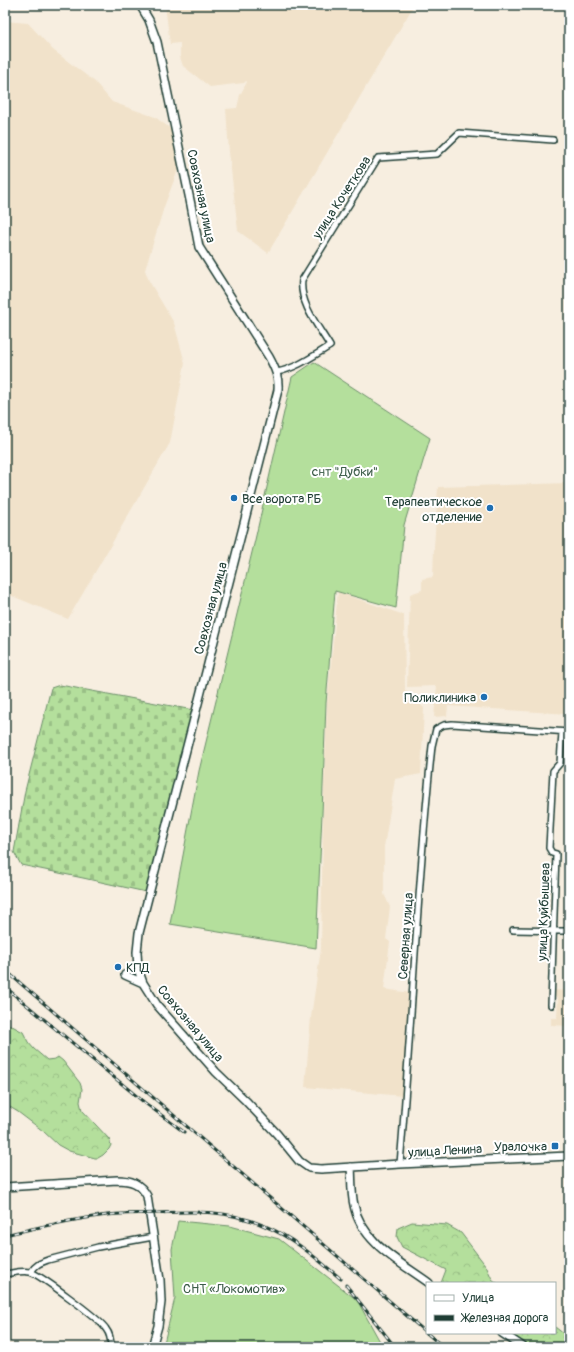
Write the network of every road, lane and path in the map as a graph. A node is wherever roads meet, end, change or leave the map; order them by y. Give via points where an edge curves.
1 (140, 5) edge
2 (553, 140) dead end
3 (277, 372) junction
4 (562, 732) junction
5 (569, 732) edge
6 (513, 930) dead end
7 (553, 930) junction
8 (569, 931) edge
9 (125, 975) dead end
10 (143, 983) junction
11 (551, 1005) dead end
12 (569, 1156) edge
13 (400, 1164) junction
14 (351, 1168) junction
15 (321, 1169) joint
16 (5, 1187) edge
17 (153, 1237) junction
18 (30, 1272) junction
19 (5, 1274) edge
20 (428, 1282) edge
21 (504, 1334) edge
22 (111, 1347) edge
23 (152, 1347) edge
24 (523, 1347) edge

1 - 3 street, Совхозная улица via 157,42 199,248
2 - 3 street, улица Кочеткова via 459,133 437,154 378,158 302,280 302,294 308,310 330,346 298,365
3 - 10 street, Совхозная улица via 277,397 139,933 137,960
4 - 5 street
4 - 7 street, улица Куйбышева via 560,763 553,771 549,848 556,854
4 - 13 street, Северная улица via 452,724 436,729 421,856
6 - 7 street
7 - 8 street
7 - 11 street, улица Куйбышева
9 - 10 street
10 - 15 street, Совхозная улица via 172,1023 277,1134 295,1157 309,1168
12 - 13 street, улица Ленина
13 - 14 street, улица Ленина
14 - 15 street, улица Ленина
14 - 20 street via 354,1205 364,1231 382,1249
16 - 17 street via 117,1180 132,1182 139,1185 147,1196
17 - 18 street via 98,1247 40,1262
17 - 23 street via 161,1302
18 - 19 street
18 - 22 street via 101,1323 109,1335
21 - 24 street

